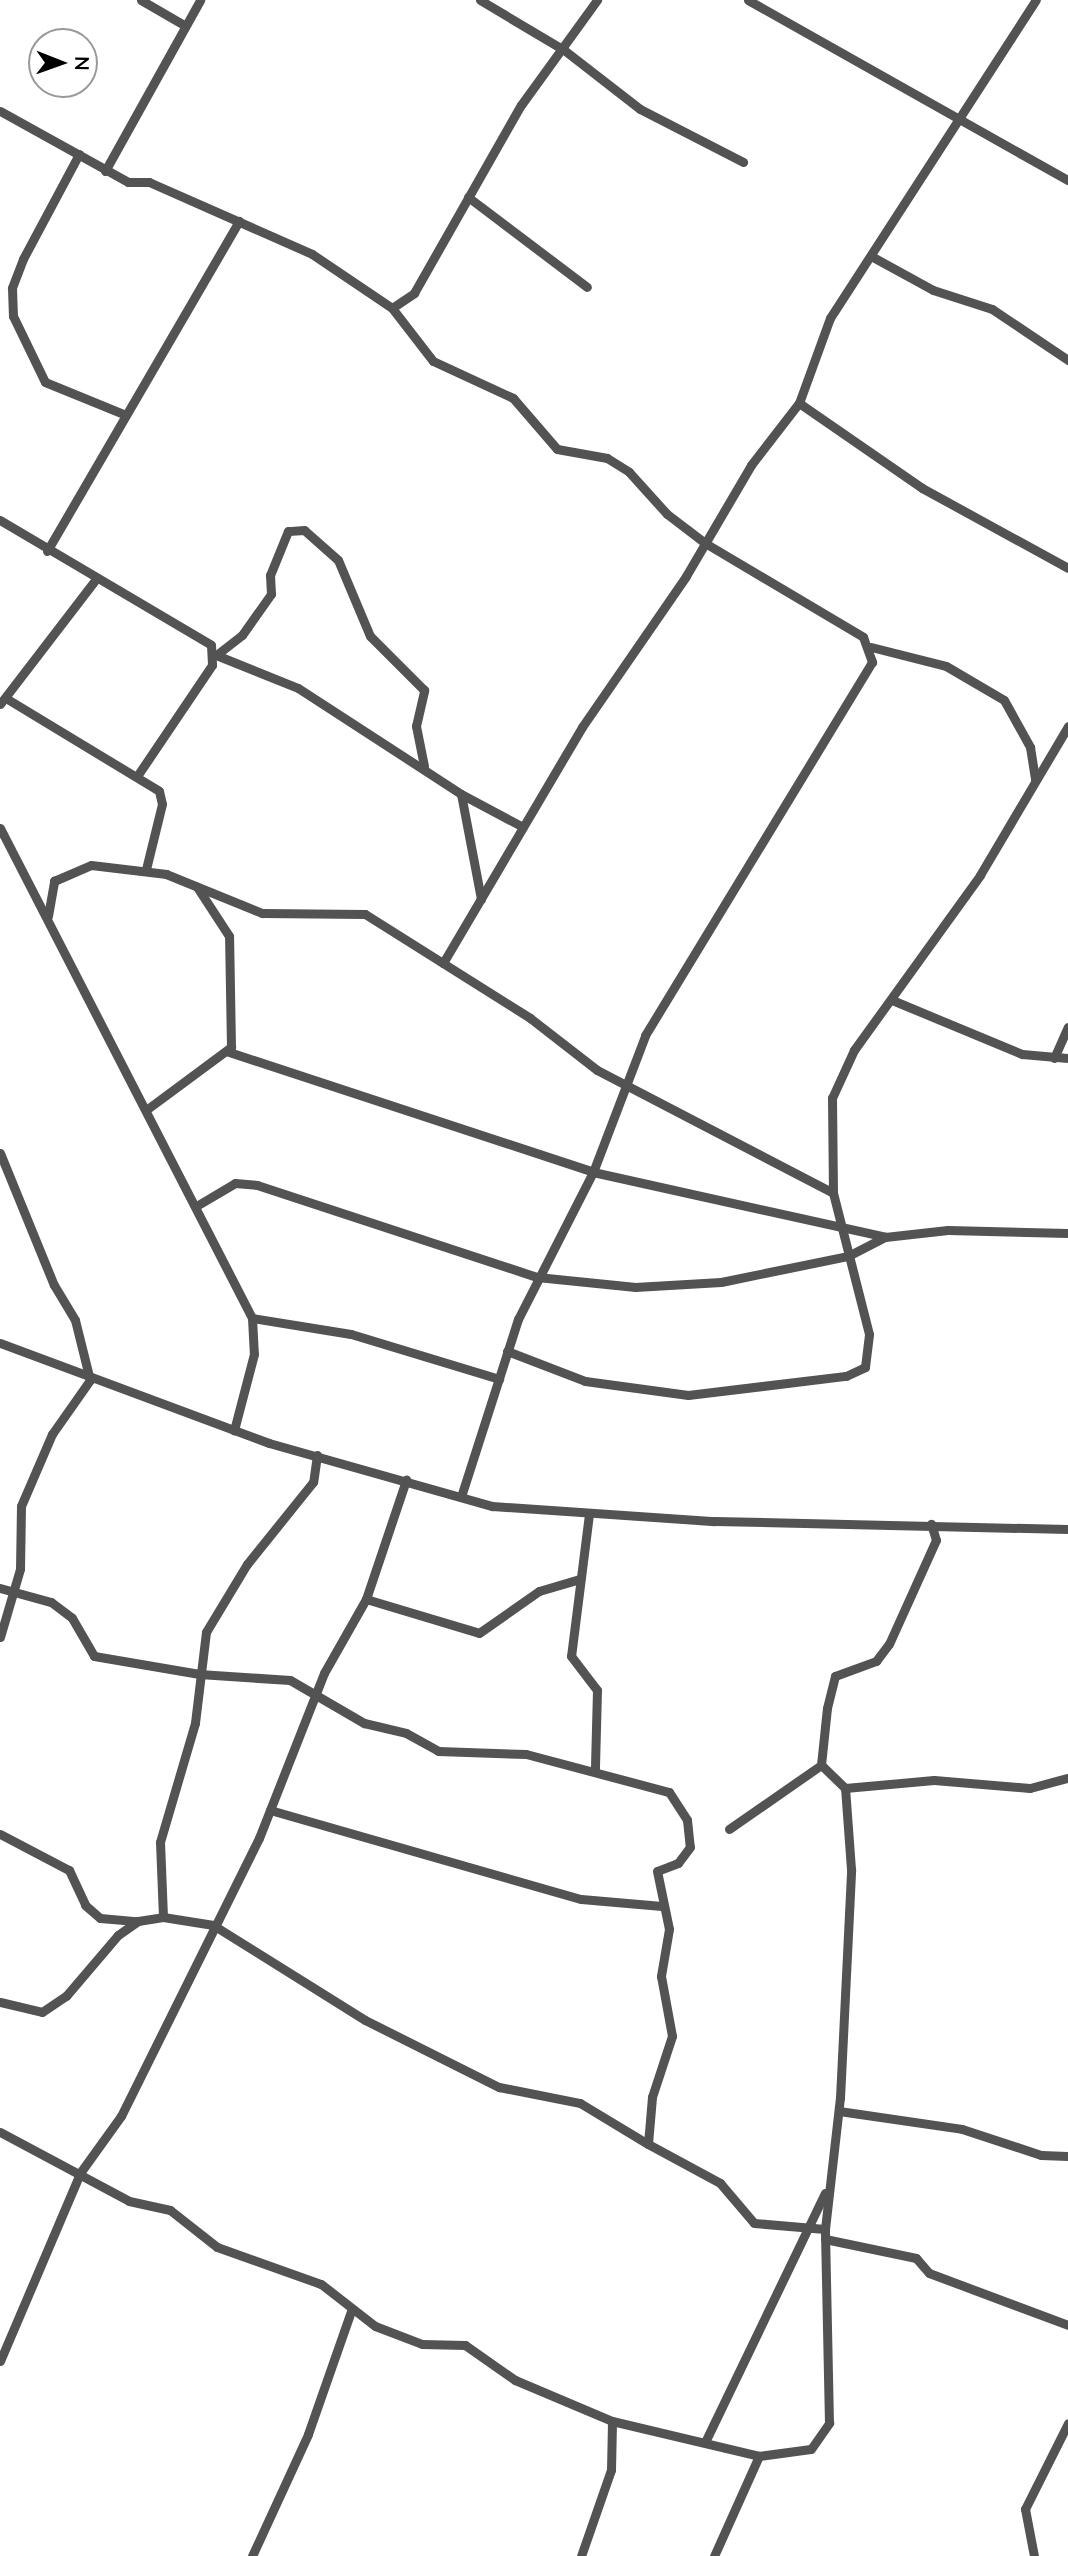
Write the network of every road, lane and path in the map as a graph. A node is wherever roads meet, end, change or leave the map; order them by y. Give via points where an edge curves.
1 (141, 0) edge
2 (200, 0) edge
3 (480, 0) edge
4 (597, 0) edge
5 (748, 0) edge
6 (1036, 0) edge
7 (184, 25) junction
8 (564, 50) junction
9 (0, 111) edge
10 (962, 117) junction
11 (79, 154) junction
12 (743, 162) dead end
13 (106, 171) junction
14 (1068, 180) edge
15 (468, 197) junction
16 (239, 221) junction
17 (871, 256) junction
18 (587, 287) dead end
19 (392, 308) junction
20 (1068, 360) edge
21 (799, 402) junction
22 (126, 415) junction
23 (0, 520) edge
24 (705, 543) junction
25 (47, 551) junction
26 (1068, 568) edge
27 (95, 580) junction
28 (871, 647) junction
29 (216, 655) junction
30 (4, 702) edge
31 (1068, 726) edge
32 (425, 766) junction
33 (137, 776) junction
34 (1035, 780) junction
35 (461, 793) junction
36 (523, 827) junction
37 (0, 828) edge
38 (146, 869) junction
39 (196, 885) junction
40 (481, 899) junction
41 (48, 916) junction
42 (443, 963) junction
43 (892, 1000) junction
44 (1068, 1027) edge
45 (229, 1052) junction
46 (1054, 1058) junction
47 (1068, 1058) edge
48 (625, 1081) junction
49 (146, 1110) junction
50 (0, 1153) edge
51 (593, 1172) junction
52 (833, 1193) junction
53 (198, 1205) junction
54 (840, 1229) junction
55 (1068, 1233) edge
56 (886, 1237) junction
57 (848, 1256) junction
58 (537, 1277) junction
59 (252, 1318) junction
60 (0, 1343) edge
61 (507, 1351) junction
62 (499, 1379) junction
63 (90, 1380) junction
64 (234, 1430) junction
65 (317, 1455) junction
66 (406, 1480) junction
67 (461, 1497) junction
68 (589, 1514) junction
69 (931, 1524) junction
70 (1068, 1529) edge
71 (580, 1579) junction
72 (0, 1588) edge
73 (13, 1590) junction
74 (366, 1599) junction
75 (0, 1637) edge
76 (199, 1674) junction
77 (319, 1696) junction
78 (821, 1765) junction
79 (595, 1769) junction
80 (1068, 1778) edge
81 (845, 1787) junction
82 (270, 1810) junction
83 (729, 1829) dead end
84 (0, 1834) edge
85 (662, 1906) junction
86 (163, 1917) junction
87 (138, 1921) junction
88 (214, 1925) junction
89 (0, 2002) edge
90 (839, 2111) junction
91 (0, 2132) edge
92 (648, 2144) junction
93 (1068, 2156) edge
94 (80, 2173) junction
95 (828, 2188) junction
96 (804, 2230) junction
97 (825, 2234) junction
98 (351, 2311) junction
99 (1068, 2325) edge
100 (0, 2361) edge
101 (612, 2421) junction
102 (1068, 2423) edge
103 (706, 2441) junction
104 (759, 2456) junction
105 (253, 2556) edge
106 (581, 2556) edge
107 (714, 2556) edge
108 (1034, 2556) edge

1 - 7 street
2 - 7 street
3 - 8 street
4 - 8 street
5 - 10 street
6 - 10 street
7 - 13 street
8 - 12 street via 639,109
8 - 15 street via 521,105
9 - 11 street
10 - 14 street
10 - 17 street
11 - 13 street
11 - 22 street via 19,268 12,288 13,316 45,382
13 - 16 street via 128,182 149,181
15 - 18 street
15 - 19 street via 414,293
16 - 19 street via 312,254
16 - 22 street
17 - 20 street via 933,290 992,309
17 - 21 street via 814,347
19 - 24 street via 433,361 513,398 557,449 607,458 629,472 667,514
21 - 24 street via 751,465
21 - 26 street via 922,488
22 - 25 street
23 - 25 street
24 - 28 street
24 - 36 street
25 - 27 street
27 - 29 street via 211,645
27 - 30 street
28 - 34 street via 946,666 1004,700 1030,747
28 - 48 street via 872,662 786,796
29 - 32 street via 298,688
29 - 32 street via 242,635 271,594 270,575 288,531 304,530 338,560 370,636 424,690 416,726
29 - 33 street
30 - 33 street
31 - 34 street
32 - 35 street
33 - 38 street via 159,790 162,804
34 - 43 street via 980,875
35 - 36 street
35 - 40 street
36 - 40 street
37 - 41 street
38 - 39 street
38 - 41 street via 91,865 66,872 54,881
39 - 42 street via 262,913 365,914
39 - 45 street via 229,936
40 - 42 street
41 - 49 street
42 - 48 street via 530,1018 573,1055
43 - 46 street via 1022,1054
43 - 52 street via 854,1050 832,1098
44 - 46 street
45 - 49 street
45 - 51 street
46 - 47 street
48 - 51 street
48 - 52 street
49 - 53 street
50 - 63 street via 54,1285 75,1320
51 - 54 street
51 - 58 street
52 - 54 street
53 - 58 street via 234,1183 257,1185
53 - 59 street
54 - 56 street
54 - 57 street
55 - 56 street via 948,1230
56 - 57 street
57 - 58 street via 721,1282 635,1287
57 - 61 street via 871,1356 846,1376 688,1395 585,1381
58 - 61 street
59 - 62 street via 351,1334
59 - 64 street via 254,1354
60 - 63 street
61 - 62 street
62 - 67 street
63 - 64 street
63 - 73 street via 52,1434 21,1506 21,1557
64 - 65 street
65 - 66 street
65 - 76 street via 313,1482 247,1564 206,1632
66 - 67 street
66 - 74 street
67 - 68 street
68 - 69 street
68 - 71 street
69 - 70 street
69 - 78 street via 936,1540 889,1644 876,1661 832,1680
71 - 74 street via 539,1591 479,1633
71 - 79 street via 571,1656 597,1690
72 - 73 street
73 - 75 street
73 - 76 street via 38,1594 64,1612 94,1656
74 - 77 street via 324,1673
76 - 77 street via 290,1680
76 - 86 street via 195,1723 160,1842
77 - 79 street via 365,1723 413,1735 438,1751 526,1754
77 - 82 street
78 - 81 street
78 - 83 street
79 - 85 street via 669,1792 687,1820 690,1847 685,1857 657,1871
80 - 81 street via 1030,1788 934,1780
81 - 90 street via 851,1851
82 - 85 street via 581,1899
82 - 88 street
84 - 87 street via 69,1870 85,1905 100,1918
85 - 92 street via 669,1929 661,1976 672,2036 652,2096
86 - 87 street
86 - 88 street
87 - 89 street via 42,2012
88 - 92 street via 365,2020 499,2087 580,2103
88 - 94 street via 121,2116
90 - 93 street via 962,2129 1041,2155
90 - 95 street
91 - 94 street
92 - 96 street via 720,2183 754,2223
94 - 98 street via 129,2201 170,2210 217,2247 321,2284
94 - 100 street
95 - 96 street
95 - 97 street
96 - 97 street
96 - 103 street
97 - 99 street via 916,2258 929,2273
97 - 104 street via 831,2295 827,2430 811,2449
98 - 101 street via 422,2344 473,2348 515,2381
98 - 105 street via 307,2434
101 - 103 street
101 - 106 street via 611,2470
102 - 108 street via 1025,2509
103 - 104 street
104 - 107 street

